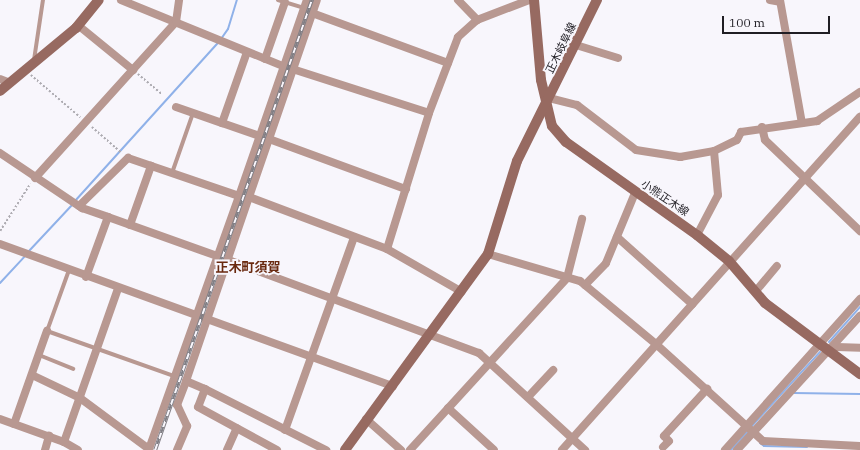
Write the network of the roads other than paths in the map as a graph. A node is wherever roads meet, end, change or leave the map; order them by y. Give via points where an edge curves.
1 (43, 0) edge
2 (99, 0) edge
3 (121, 0) edge
4 (179, 0) edge
5 (307, 0) edge
6 (317, 0) edge
7 (458, 0) edge
8 (529, 0) edge
9 (534, 0) edge
10 (597, 0) edge
11 (770, 0) edge
12 (281, 1) edge
13 (780, 1) edge
14 (304, 8) junction
15 (312, 13) junction
16 (477, 20) junction
17 (176, 22) junction
18 (79, 26) junction
19 (576, 45) junction
20 (247, 52) junction
21 (618, 58) dead end
22 (265, 59) junction
23 (34, 60) junction
24 (448, 63) junction
25 (284, 66) junction
26 (292, 69) junction
27 (133, 70) junction
28 (4, 81) edge
29 (0, 91) edge
30 (860, 92) edge
31 (547, 102) junction
32 (176, 107) dead end
33 (193, 113) junction
34 (429, 113) junction
35 (860, 117) edge
36 (222, 123) junction
37 (802, 123) junction
38 (762, 127) junction
39 (259, 136) junction
40 (269, 139) junction
41 (714, 151) junction
42 (0, 153) edge
43 (151, 166) junction
44 (172, 173) junction
45 (806, 177) junction
46 (35, 178) junction
47 (406, 189) junction
48 (635, 193) junction
49 (239, 196) junction
50 (249, 197) junction
51 (79, 206) junction
52 (108, 217) junction
53 (582, 219) dead end
54 (130, 225) junction
55 (860, 231) edge
56 (697, 235) junction
57 (354, 237) junction
58 (617, 237) junction
59 (0, 244) edge
60 (387, 249) junction
61 (488, 254) junction
62 (217, 256) junction
63 (231, 261) dead end
64 (729, 261) junction
65 (777, 266) dead end
66 (69, 270) junction
67 (86, 277) junction
68 (567, 278) junction
69 (585, 285) junction
70 (118, 290) junction
71 (462, 292) junction
72 (755, 292) junction
73 (332, 297) junction
74 (860, 299) edge
75 (692, 304) junction
76 (195, 315) junction
77 (860, 316) edge
78 (205, 319) junction
79 (47, 331) junction
80 (432, 332) junction
81 (657, 344) junction
82 (820, 344) junction
83 (860, 348) edge
84 (98, 350) junction
85 (829, 350) junction
86 (39, 354) junction
87 (311, 356) junction
88 (490, 362) junction
89 (73, 369) dead end
90 (553, 370) dead end
91 (860, 374) edge
92 (32, 375) junction
93 (174, 376) junction
94 (186, 381) junction
95 (393, 386) junction
96 (707, 389) junction
97 (205, 390) junction
98 (528, 397) junction
99 (80, 398) junction
100 (448, 408) junction
101 (0, 419) edge
102 (366, 419) junction
103 (14, 424) junction
104 (746, 426) junction
105 (237, 428) junction
106 (285, 430) junction
107 (752, 433) junction
108 (49, 436) junction
109 (573, 438) junction
110 (64, 442) junction
111 (860, 446) edge
112 (663, 447) dead end
113 (45, 450) edge
114 (78, 450) edge
115 (149, 450) edge
116 (178, 450) edge
117 (227, 450) edge
118 (277, 450) edge
119 (326, 450) edge
120 (345, 450) edge
121 (401, 450) edge
122 (410, 450) edge
123 (494, 450) edge
124 (562, 450) edge
125 (586, 450) edge
126 (725, 450) edge
127 (737, 450) edge

1 - 23 lane
2 - 18 main road
3 - 17 street
4 - 17 street
5 - 14 street
6 - 15 street
7 - 16 street
8 - 16 street
9 - 31 main road, 小熊正木線
10 - 19 main road, 正木岐阜線
11 - 13 street
12 - 14 lane
12 - 22 street
13 - 37 street
14 - 25 street
15 - 24 street
15 - 26 street
16 - 24 street via 458,37
17 - 20 street
17 - 27 street
18 - 23 main road
18 - 27 street
19 - 21 street
19 - 31 main road, 正木岐阜線
20 - 22 street
20 - 36 street
22 - 25 street
23 - 28 main road
24 - 34 street
25 - 26 street
25 - 39 street
26 - 34 street
26 - 40 street
27 - 46 street
28 - 29 main road
30 - 37 street via 817,121
31 - 41 street via 577,105 636,150 680,157
31 - 48 main road, 小熊正木線 via 552,126 566,142
31 - 61 main road, 正木岐阜線 via 517,161
32 - 33 street
33 - 36 street
33 - 44 lane
34 - 47 street
35 - 45 street
36 - 39 street
37 - 38 street
38 - 41 street via 741,132 737,140
38 - 45 street via 765,140
39 - 49 street
40 - 47 street
40 - 50 street
41 - 56 street via 718,195
42 - 46 street
43 - 44 street
43 - 51 street via 128,158
43 - 54 street
44 - 49 street
45 - 55 street
45 - 64 street
46 - 51 street
47 - 60 street
48 - 56 main road, 小熊正木線
48 - 58 street
49 - 62 street
50 - 57 street
50 - 78 street
51 - 52 street
52 - 54 street
52 - 67 street
53 - 68 street
54 - 62 street
56 - 64 main road, 小熊正木線
57 - 60 street
57 - 73 street
58 - 69 street via 606,263
58 - 75 street
59 - 66 street
60 - 71 street
61 - 68 street
61 - 71 main road, 正木岐阜線
62 - 76 street
63 - 73 street
64 - 72 main road, 小熊正木線
64 - 75 street
65 - 72 street
66 - 67 street
66 - 79 lane
67 - 70 street
68 - 69 street
68 - 88 street
69 - 81 street
70 - 76 street
70 - 84 street
71 - 80 main road, 正木岐阜線
72 - 82 main road, 小熊正木線
73 - 80 street
73 - 87 street
74 - 82 street
75 - 81 street
76 - 78 street
76 - 93 street
77 - 85 street
78 - 87 street
78 - 94 street
79 - 84 lane
79 - 86 street
80 - 88 street via 446,343 479,353
80 - 95 main road, 正木岐阜線
81 - 96 street
81 - 109 street
82 - 85 main road, 小熊正木線
82 - 104 street
83 - 85 street via 837,347
84 - 93 lane
84 - 99 street
85 - 91 main road, 小熊正木線
85 - 107 street
86 - 89 lane
86 - 92 street
87 - 95 street
87 - 106 street
88 - 98 street
88 - 100 street
90 - 98 street
92 - 99 street
92 - 103 street
93 - 115 street
94 - 97 street
94 - 116 street via 177,405 187,426
95 - 102 main road, 正木岐阜線
96 - 104 street
96 - 112 street via 664,436 669,441
97 - 105 street via 198,407
97 - 106 street
98 - 109 street
99 - 110 street
99 - 115 street
100 - 122 street
100 - 123 street
101 - 103 street
102 - 120 main road, 正木岐阜線
102 - 121 street
103 - 108 street
104 - 107 street
104 - 126 street
105 - 117 street
105 - 118 street
106 - 119 street
107 - 111 street via 771,444
107 - 127 street
108 - 110 street
108 - 113 street
109 - 124 street
109 - 125 street
110 - 114 street

